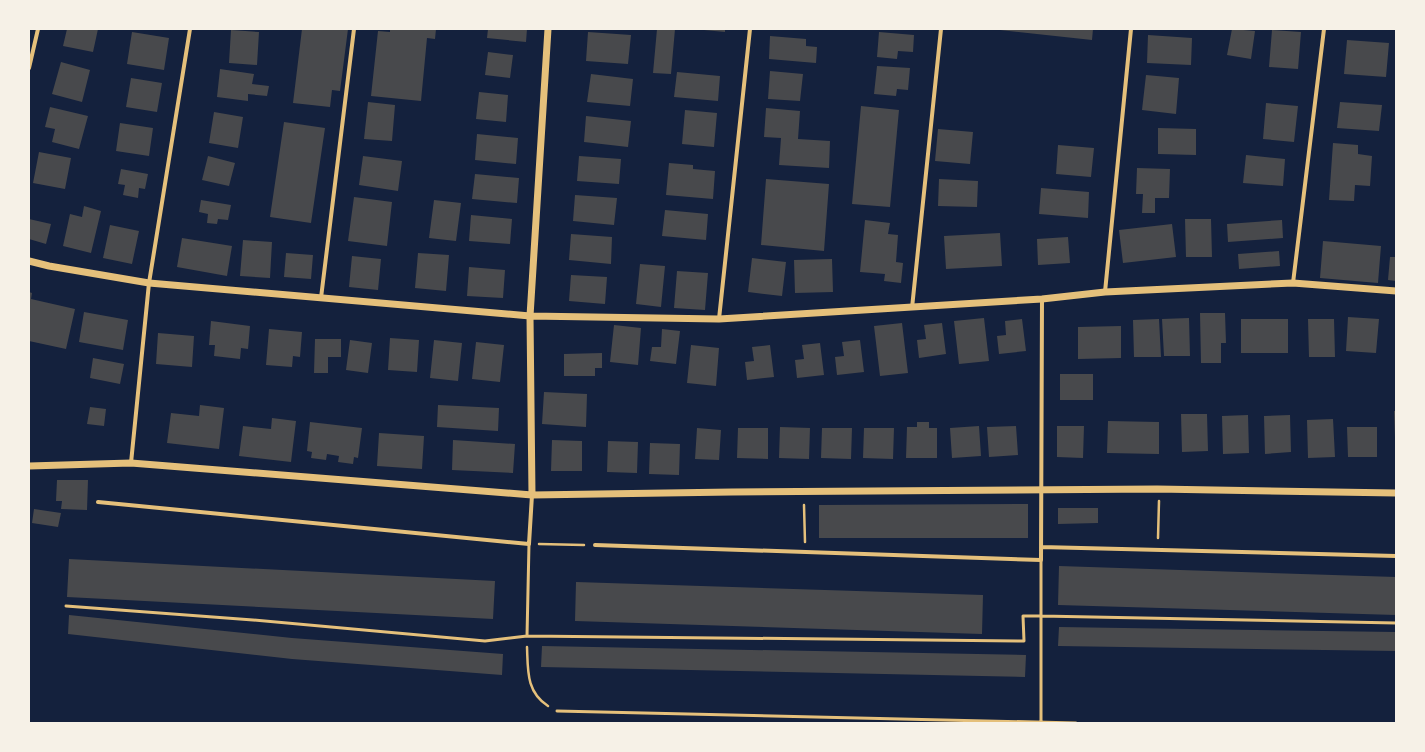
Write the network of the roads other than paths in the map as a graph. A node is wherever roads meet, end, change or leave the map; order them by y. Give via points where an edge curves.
1 (38, 29) edge
2 (190, 29) edge
3 (354, 29) edge
4 (548, 29) edge
5 (750, 29) edge
6 (941, 29) edge
7 (1131, 29) edge
8 (1324, 29) edge
9 (29, 68) edge
10 (29, 261) edge
11 (148, 283) junction
12 (1293, 284) junction
13 (1396, 291) edge
14 (1105, 292) junction
15 (321, 298) junction
16 (1042, 299) junction
17 (912, 308) junction
18 (530, 316) junction
19 (719, 319) junction
20 (131, 463) junction
21 (29, 466) edge
22 (1042, 490) junction
23 (1396, 493) edge
24 (532, 495) junction
25 (98, 502) dead end
26 (529, 544) junction
27 (595, 545) road end
28 (1041, 547) junction
29 (1396, 556) edge
30 (1041, 560) junction
31 (66, 606) dead end
32 (1041, 616) junction
33 (1396, 623) edge
34 (527, 636) junction
35 (557, 712) road end
36 (1041, 722) edge
37 (1076, 723) edge

1 - 9 street
2 - 11 street
3 - 15 street
4 - 18 street
5 - 19 street
6 - 17 street
7 - 14 street
8 - 12 street
10 - 11 street
11 - 15 street
11 - 20 street
12 - 13 street
12 - 14 street
14 - 16 street
15 - 18 street
16 - 17 street
16 - 22 street
17 - 19 street
18 - 19 street
18 - 24 street
20 - 21 street
20 - 24 street
22 - 23 street
22 - 24 street
22 - 28 street
24 - 26 street
25 - 26 street
26 - 34 lane
27 - 30 street
28 - 29 street
28 - 30 street
30 - 32 lane
31 - 34 lane via 485,640
32 - 33 lane
32 - 34 lane via 1023,616 1024,641
32 - 36 lane
35 - 36 lane
36 - 37 lane

